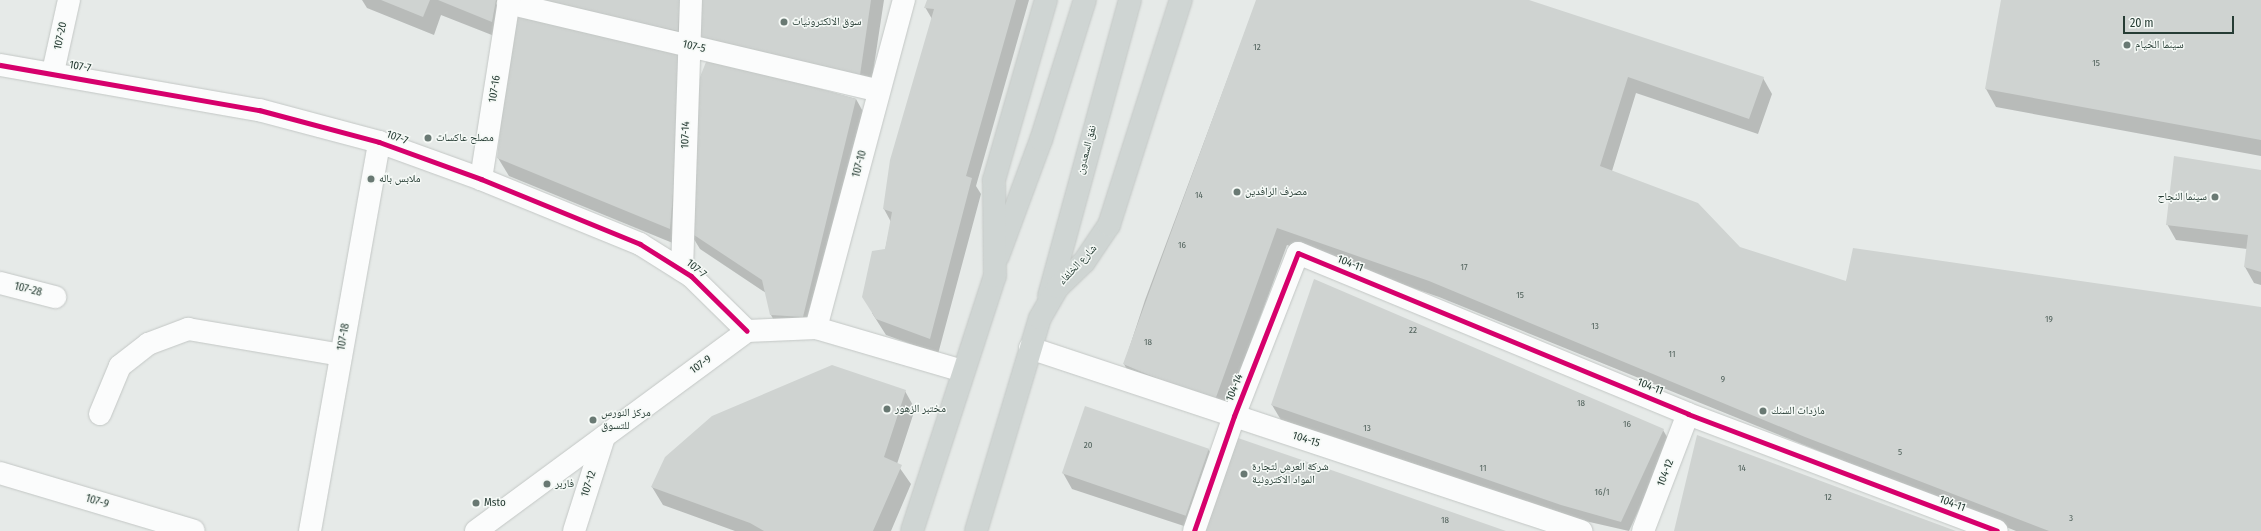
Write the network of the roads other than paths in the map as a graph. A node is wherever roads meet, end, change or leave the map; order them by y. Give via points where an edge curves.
1 (69, 0) edge
2 (691, 0) edge
3 (904, 0) edge
4 (1046, 0) edge
5 (1085, 0) edge
6 (1130, 0) edge
7 (1181, 0) edge
8 (509, 1) edge
9 (689, 46) junction
10 (0, 65) edge
11 (53, 72) junction
12 (879, 91) junction
13 (379, 142) junction
14 (481, 179) junction
15 (1298, 253) joint
16 (997, 259) junction
17 (682, 270) junction
18 (0, 283) edge
19 (55, 297) dead end
20 (1047, 301) junction
21 (816, 328) junction
22 (747, 331) junction
23 (1030, 348) junction
24 (341, 355) junction
25 (963, 371) junction
26 (100, 414) dead end
27 (1688, 414) junction
28 (1234, 416) junction
29 (604, 437) junction
30 (0, 473) edge
31 (1984, 529) edge
32 (194, 531) edge
33 (310, 531) edge
34 (476, 531) edge
35 (574, 531) edge
36 (912, 531) edge
37 (976, 531) edge
38 (1194, 531) edge
39 (1581, 531) edge
40 (1643, 531) edge

1 - 11 street, 107-20
2 - 9 street, 107-14
3 - 12 street, 107-10
4 - 16 main road via 994,180 992,224
5 - 16 main road via 1041,140
6 - 20 main road, نفق السعدون
7 - 20 main road, شارع الخلفاء via 1110,225 1084,262
8 - 9 street, 107-5
8 - 14 street, 107-16
9 - 12 street, 107-5
9 - 17 street, 107-14
10 - 11 street, 107-7
11 - 13 street, 107-7 via 259,110
12 - 21 street, 107-10
13 - 14 street, 107-7
13 - 24 street, 107-18
14 - 17 street, 107-7 via 640,244
15 - 27 street, 104-11
15 - 28 street, 104-14
16 - 25 main road via 995,276
17 - 22 street, 107-7
18 - 19 street, 107-28
20 - 23 main road, شارع الخلفاء
21 - 22 street
21 - 25 street
22 - 29 street, 107-9
23 - 28 street, 104-15
23 - 37 main road, شارع الخلفاء
24 - 26 street via 188,330 148,344 120,366
24 - 33 street, 107-18
25 - 36 main road
27 - 31 street, 104-11
27 - 40 street, 104-12
28 - 38 street, 104-14
28 - 39 street, 104-15
29 - 34 street, 107-9
29 - 35 street, 107-12
30 - 32 street, 107-9

